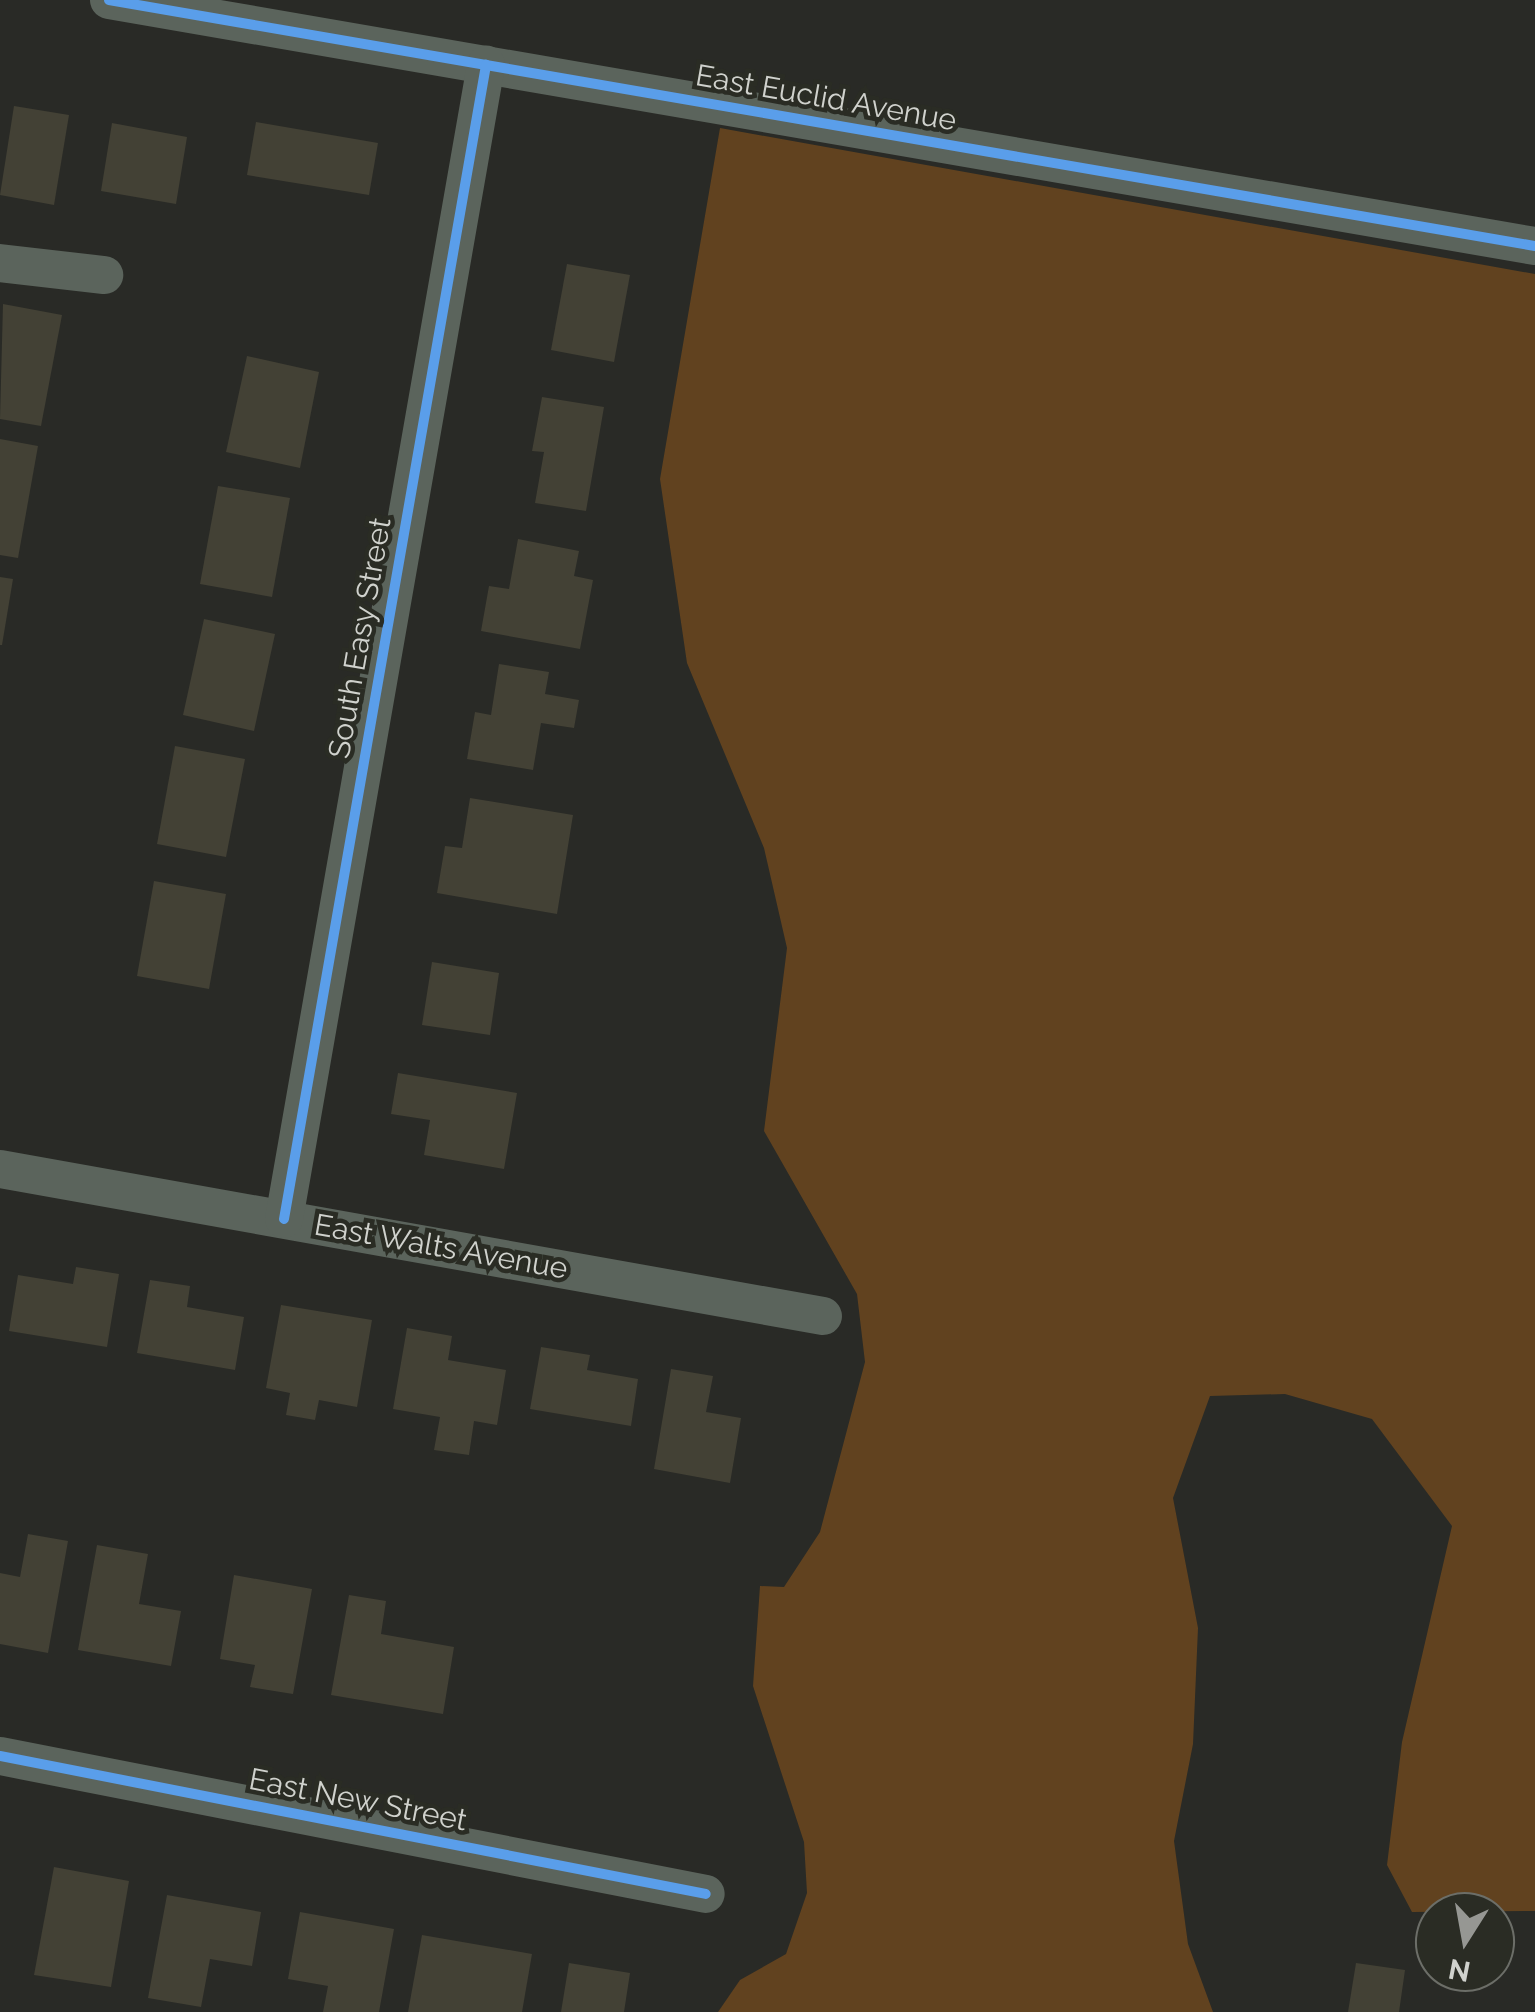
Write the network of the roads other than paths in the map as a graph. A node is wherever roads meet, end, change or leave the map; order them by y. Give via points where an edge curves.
1 (108, 0) edge
2 (486, 65) junction
3 (1535, 246) edge
4 (0, 264) edge
5 (104, 276) dead end
6 (0, 1169) edge
7 (284, 1219) junction
8 (823, 1316) dead end
9 (0, 1756) edge
10 (706, 1894) dead end

1 - 2 street, East Euclid Avenue
2 - 3 street, East Euclid Avenue
2 - 7 street, South Easy Street
4 - 5 street
6 - 7 street, East Walts Avenue
7 - 8 street, East Walts Avenue
9 - 10 street, East New Street

